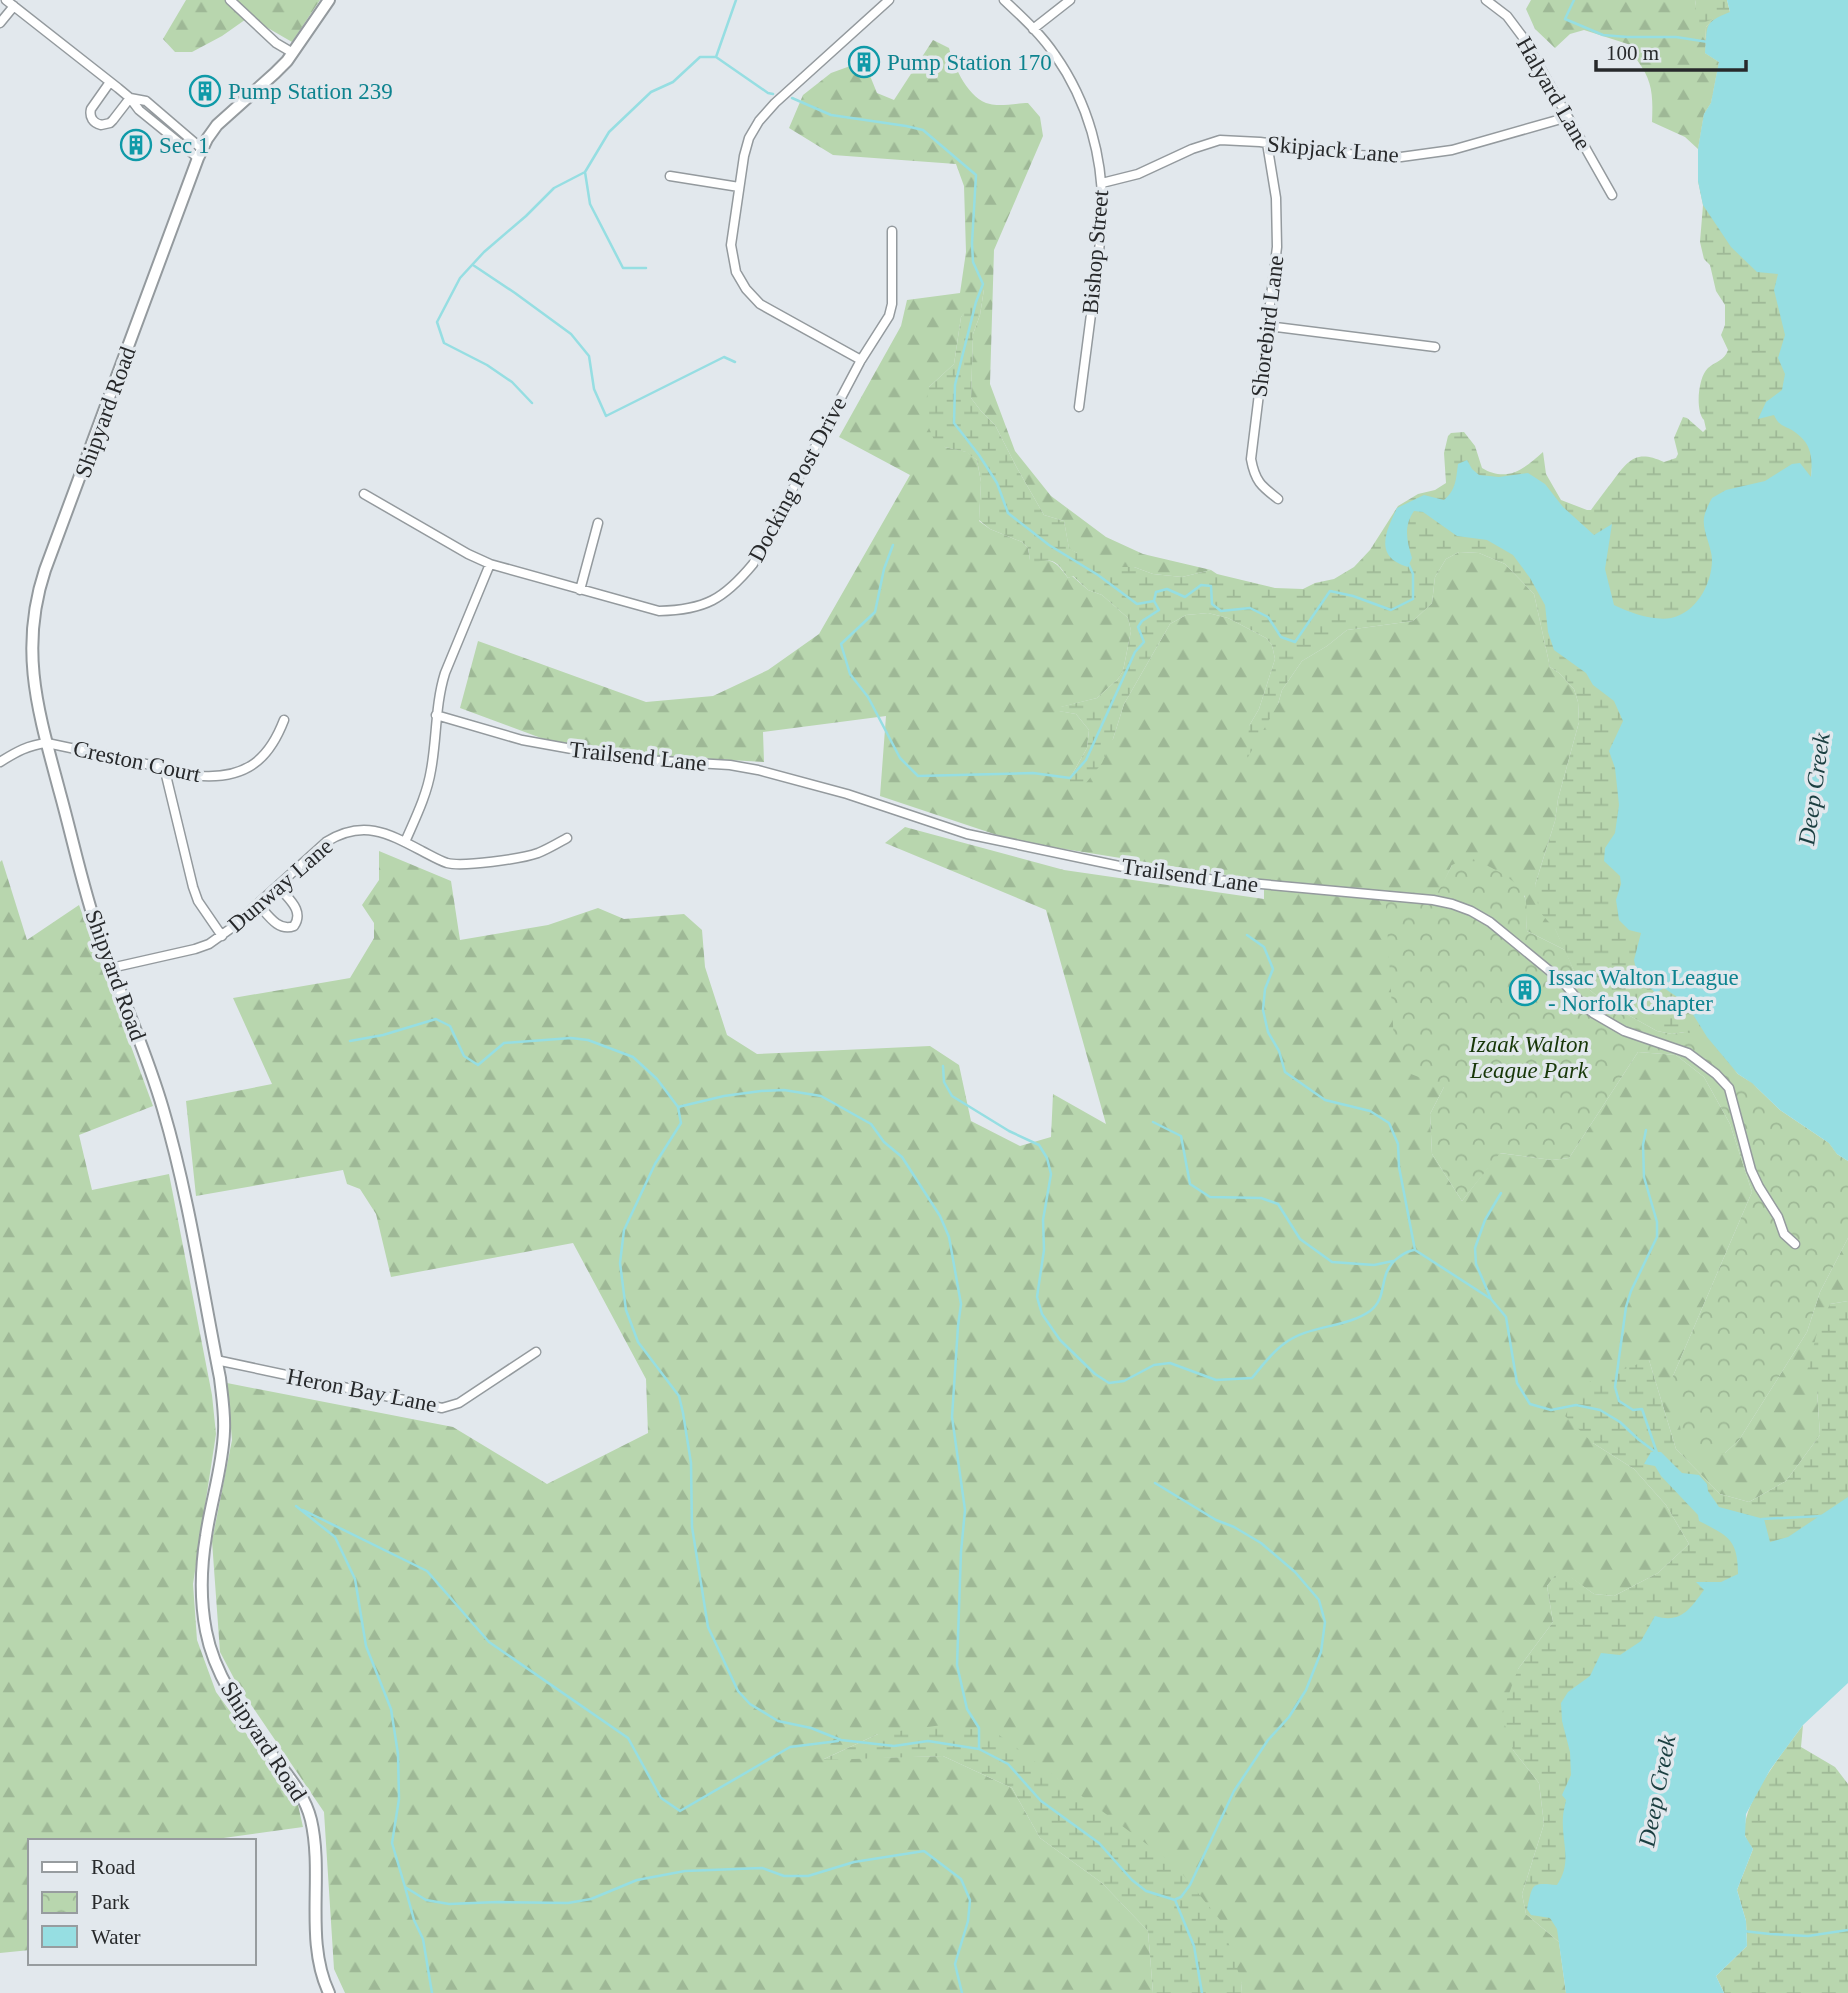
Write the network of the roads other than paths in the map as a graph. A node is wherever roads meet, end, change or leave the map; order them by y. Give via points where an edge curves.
1 (230, 0) edge
2 (329, 0) edge
3 (889, 0) edge
4 (1004, 0) edge
5 (1070, 0) edge
6 (1486, 0) edge
7 (10, 3) edge
8 (0, 23) edge
9 (1033, 29) junction
10 (293, 53) junction
11 (110, 82) junction
12 (130, 98) junction
13 (1568, 117) junction
14 (1267, 143) junction
15 (200, 154) junction
16 (670, 176) dead end
17 (1102, 183) junction
18 (739, 187) junction
19 (1612, 195) dead end
20 (892, 231) dead end
21 (1268, 326) junction
22 (1436, 347) dead end
23 (861, 360) junction
24 (1079, 407) dead end
25 (364, 494) dead end
26 (1278, 499) dead end
27 (598, 523) dead end
28 (490, 564) junction
29 (580, 590) junction
30 (436, 715) junction
31 (284, 720) dead end
32 (47, 743) junction
33 (0, 762) edge
34 (164, 768) junction
35 (567, 838) dead end
36 (405, 842) junction
37 (278, 886) junction
38 (258, 904) junction
39 (222, 936) junction
40 (111, 968) junction
41 (1795, 1244) dead end
42 (536, 1353) dead end
43 (216, 1360) junction
44 (329, 1993) edge

1 - 10 street
2 - 10 street, Shipyard Road
3 - 18 street via 760,121 749,138
4 - 9 street, Bishop Street
5 - 9 street
6 - 13 street, Halyard Lane via 1515,26
7 - 8 street
7 - 11 street
9 - 17 street, Bishop Street via 1054,53 1079,96 1093,135
10 - 15 street, Shipyard Road via 224,117
11 - 12 street
11 - 12 street via 91,109 97,124 110,123
12 - 15 street via 139,110
13 - 14 street, Skipjack Lane via 1452,150 1401,157
13 - 19 street, Halyard Lane
14 - 17 street, Skipjack Lane via 1231,140 1205,144 1138,174
14 - 21 street, Shorebird Lane via 1277,232
15 - 32 street, Shipyard Road via 39,589 32,667
16 - 18 street
17 - 24 street, Bishop Street via 1101,238
18 - 23 street via 731,245 736,272 746,289 760,304
20 - 23 street, Docking Post Drive via 892,304
21 - 22 street
21 - 26 street, Shorebird Lane via 1251,459 1259,482
23 - 29 street, Docking Post Drive via 753,564 735,586 699,606 675,611 643,608
25 - 28 street, Docking Post Drive
27 - 29 street
28 - 29 street, Docking Post Drive
28 - 30 street via 445,673
30 - 36 street via 431,773
30 - 41 street, Trailsend Lane via 522,740 594,753 758,770 967,834 1130,869 1422,899 1471,911 1562,981 1592,1013 1624,1031 1688,1053 1729,1088 1751,1170 1784,1234
31 - 34 street, Creston Court via 271,748 236,773 203,776
32 - 33 street via 31,745
32 - 34 street, Creston Court
32 - 40 street, Shipyard Road
34 - 39 street via 193,887
35 - 36 street, Dunway Lane via 529,856 457,865
36 - 37 street, Dunway Lane via 368,829 353,829 326,842
37 - 38 street, Dunway Lane
37 - 38 street via 298,911 294,926 279,926
38 - 39 street, Dunway Lane
39 - 40 street, Dunway Lane via 195,950
40 - 43 street, Shipyard Road via 154,1080 176,1155
42 - 43 street, Heron Bay Lane via 448,1408
43 - 44 street, Shipyard Road via 224,1433 204,1558 206,1630 230,1693 309,1811 316,1858 317,1951

